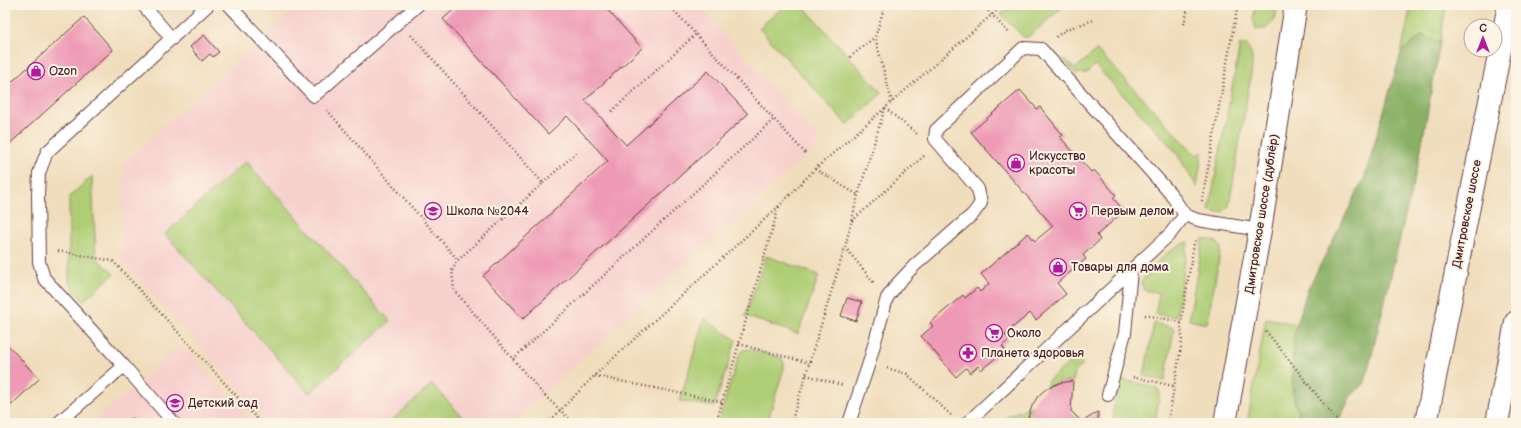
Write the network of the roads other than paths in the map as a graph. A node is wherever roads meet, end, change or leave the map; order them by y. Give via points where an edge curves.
1 (143, 5) edge
2 (208, 5) edge
3 (229, 5) edge
4 (418, 5) edge
5 (1296, 5) edge
6 (1509, 5) edge
7 (172, 39) junction
8 (1185, 215) junction
9 (1260, 230) junction
10 (1130, 271) junction
11 (1516, 322) edge
12 (124, 366) junction
13 (1108, 395) dead end
14 (58, 423) edge
15 (174, 423) edge
16 (849, 423) edge
17 (967, 423) edge
18 (1225, 423) edge
19 (1426, 423) edge
20 (1497, 423) edge

1 - 7 lane
2 - 7 lane
3 - 4 lane via 314,96
5 - 9 main road, Дмитровское шоссе (дублёр)
6 - 19 main road, Дмитровское шоссе
7 - 12 lane via 47,152 39,173 38,247 44,278
8 - 9 lane via 1198,220
8 - 10 lane via 1170,234
8 - 16 lane via 1170,193 1041,49 1022,48 936,130 937,141 978,189 981,202 973,214 914,266 888,298
9 - 18 main road, Дмитровское шоссе (дублёр)
10 - 13 lane via 1125,333
10 - 17 lane
11 - 20 main road
12 - 14 lane
12 - 15 lane

